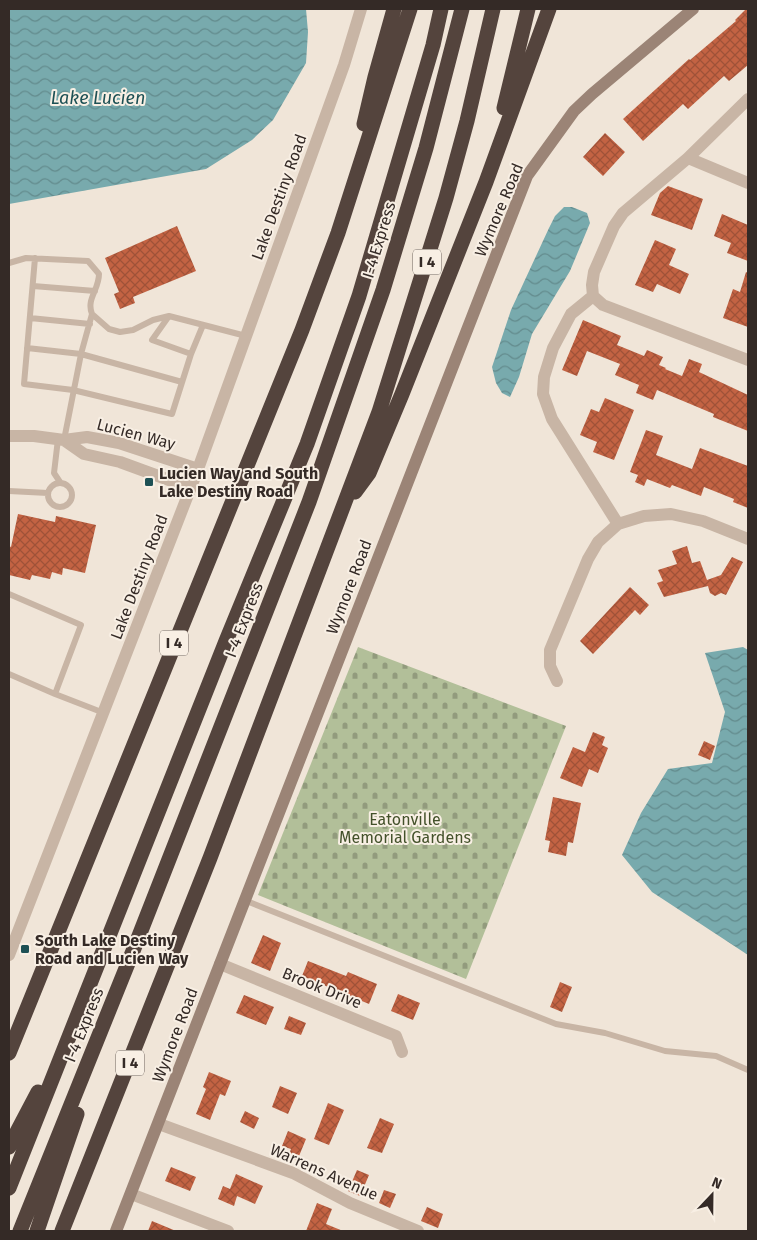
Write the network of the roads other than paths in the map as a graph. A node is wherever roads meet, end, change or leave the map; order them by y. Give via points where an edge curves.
1 (361, 9) edge
2 (394, 9) edge
3 (410, 9) edge
4 (441, 9) edge
5 (462, 9) edge
6 (493, 9) edge
7 (528, 9) edge
8 (549, 9) edge
9 (693, 9) edge
10 (748, 99) edge
11 (688, 158) junction
12 (486, 182) junction
13 (748, 183) edge
14 (338, 233) junction
15 (35, 258) junction
16 (9, 263) edge
17 (33, 286) junction
18 (95, 291) junction
19 (593, 296) junction
20 (92, 314) junction
21 (169, 316) junction
22 (30, 318) junction
23 (90, 324) junction
24 (203, 325) junction
25 (246, 336) junction
26 (27, 348) junction
27 (81, 354) junction
28 (191, 354) junction
29 (748, 360) edge
30 (182, 382) junction
31 (74, 390) junction
32 (9, 436) edge
33 (61, 439) junction
34 (198, 469) junction
35 (60, 482) junction
36 (191, 488) junction
37 (9, 490) edge
38 (48, 493) junction
39 (343, 510) junction
40 (618, 524) junction
41 (748, 539) edge
42 (9, 594) edge
43 (9, 674) edge
44 (557, 681) dead end
45 (55, 694) junction
46 (104, 713) junction
47 (244, 900) junction
48 (9, 955) edge
49 (220, 964) junction
50 (108, 1012) junction
51 (72, 1032) junction
52 (402, 1052) dead end
53 (9, 1053) edge
54 (748, 1070) edge
55 (159, 1124) junction
56 (9, 1147) edge
57 (9, 1188) edge
58 (131, 1194) junction
59 (20, 1231) edge
60 (37, 1231) edge
61 (62, 1231) edge
62 (116, 1231) edge
63 (228, 1231) edge
64 (418, 1231) edge

1 - 25 street, Lake Destiny Road via 344,65
2 - 14 highway
3 - 14 highway, I 4
4 - 51 highway, I-4 Express via 359,296 307,444
5 - 50 highway, I-4 Express via 426,148 383,290 333,435
6 - 39 highway, I 4 via 467,121 427,262 379,412
7 - 12 highway
8 - 12 highway
9 - 47 main road, Wymore Road via 574,111 528,176
10 - 11 street
11 - 13 street
11 - 19 street via 623,213 614,226 594,272
12 - 39 highway via 369,473
14 - 53 highway, I 4 via 302,330
15 - 16 lane
15 - 17 lane
15 - 18 lane via 88,261 99,274
17 - 18 lane
17 - 22 lane
18 - 20 lane via 90,299
19 - 29 street via 602,305
19 - 40 street via 571,314 553,348 544,377 543,394 552,418
20 - 21 lane via 109,329 120,332
20 - 23 lane
21 - 24 lane
21 - 28 lane via 152,340
22 - 23 lane
22 - 26 lane
23 - 27 lane
24 - 25 lane
24 - 28 lane
25 - 34 street, Lake Destiny Road
26 - 27 lane
26 - 31 lane via 24,384
27 - 30 lane
27 - 31 lane
28 - 30 lane
30 - 31 lane via 172,414
31 - 33 lane
32 - 33 street, Lucien Way
33 - 34 street, Lucien Way via 87,437 120,443
33 - 35 lane via 54,473
33 - 36 street, Lucien Way via 84,454 120,462
34 - 36 street, Lake Destiny Road
35 - 38 lane via 52,485
35 - 38 lane via 70,488 72,496 69,503 62,507 54,506 48,500
36 - 46 street, Lake Destiny Road
37 - 38 lane
39 - 61 highway, I 4 via 207,867
40 - 41 street via 644,516 671,514 703,521
40 - 44 street via 598,542 588,559 550,650 550,666
42 - 45 lane via 81,625
43 - 45 lane
45 - 46 lane
46 - 48 street, Lake Destiny Road
47 - 49 main road, Wymore Road
47 - 54 lane via 556,1024 605,1033 665,1051 716,1056
49 - 52 street, Brook Drive via 396,1036
49 - 55 main road, Wymore Road
50 - 59 highway, I-4 Express
50 - 60 highway via 104,1033
51 - 56 highway
51 - 57 highway, I-4 Express
55 - 58 main road, Wymore Road
55 - 64 street, Warrens Avenue via 293,1173 350,1203
58 - 62 main road, Wymore Road
58 - 63 street

